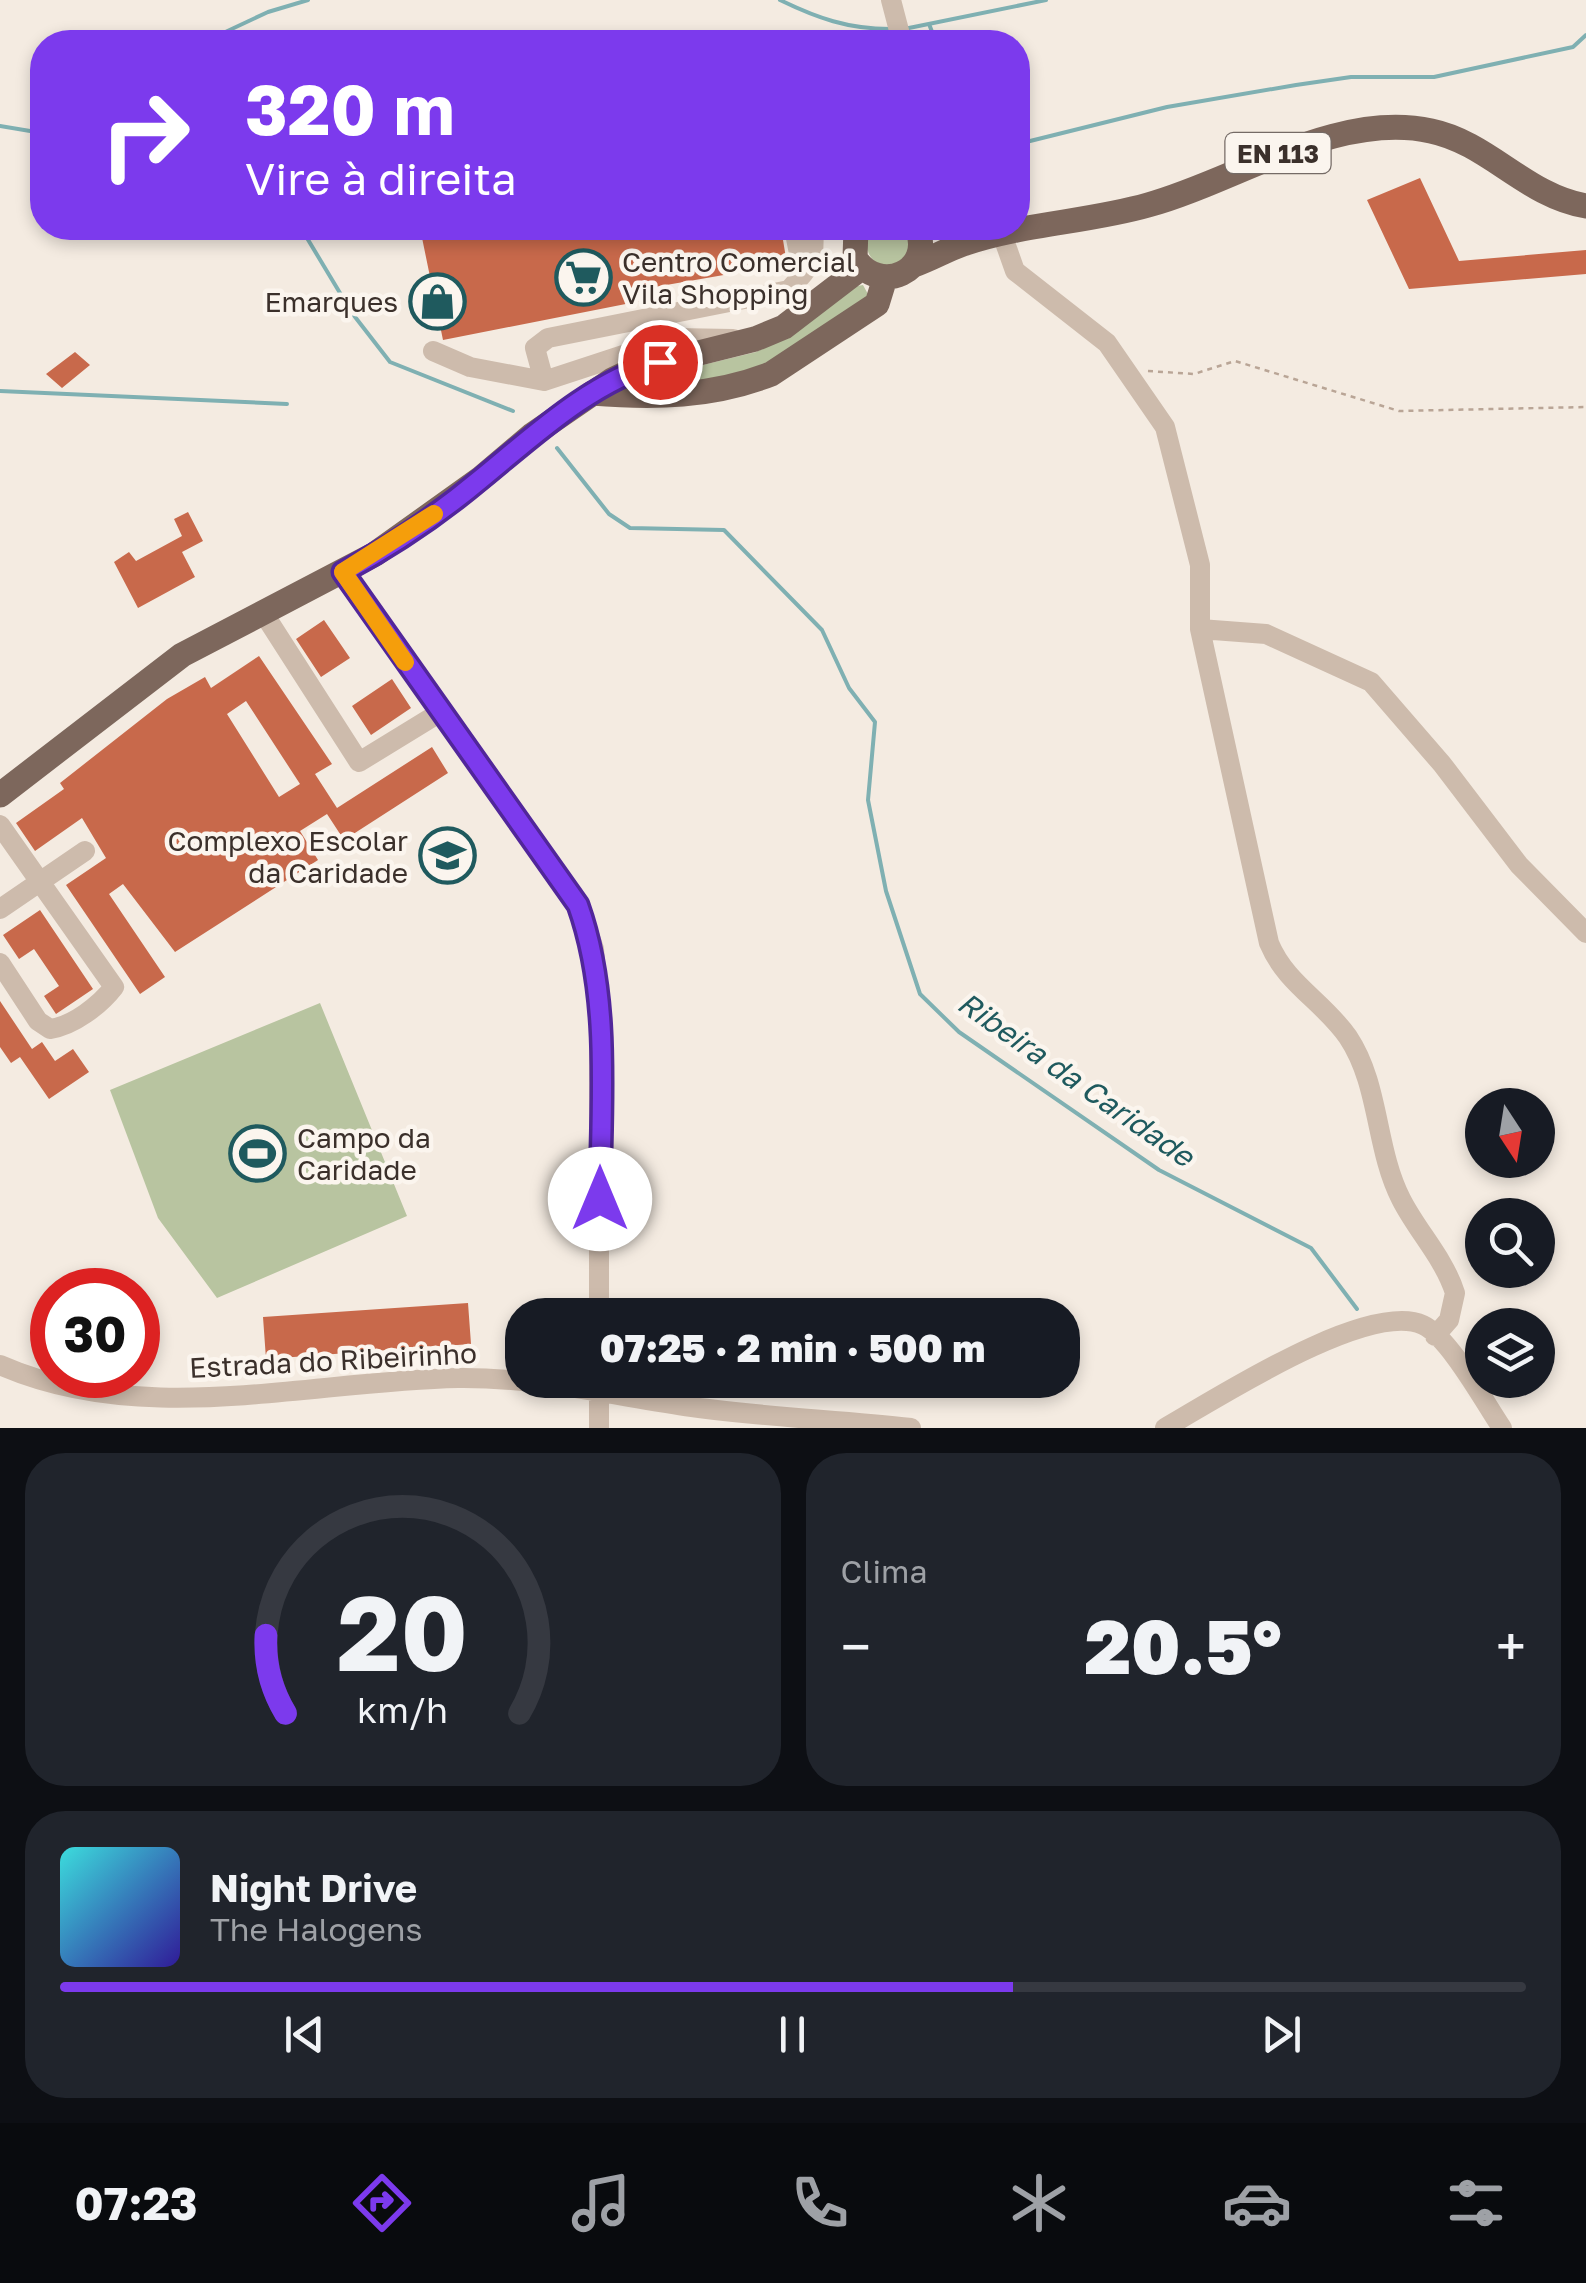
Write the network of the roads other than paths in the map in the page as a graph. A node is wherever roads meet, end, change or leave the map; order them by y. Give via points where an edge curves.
1 (1586, 206) edge
2 (1030, 230) edge
3 (796, 240) edge
4 (814, 240) edge
5 (853, 240) edge
6 (920, 240) edge
7 (951, 240) edge
8 (982, 240) edge
9 (1004, 240) edge
10 (962, 244) junction
11 (914, 265) junction
12 (861, 268) junction
13 (803, 274) junction
14 (885, 278) junction
15 (755, 339) junction
16 (433, 351) dead end
17 (544, 380) junction
18 (592, 393) junction
19 (343, 572) junction
20 (264, 614) junction
21 (1200, 629) junction
22 (440, 713) junction
23 (0, 795) edge
24 (0, 825) edge
25 (85, 851) dead end
26 (40, 880) junction
27 (0, 909) edge
28 (1586, 932) edge
29 (0, 963) edge
30 (600, 1298) edge
31 (1435, 1336) junction
32 (0, 1365) edge
33 (505, 1380) edge
34 (599, 1398) edge
35 (660, 1398) edge
36 (599, 1428) edge
37 (912, 1428) edge
38 (1165, 1428) edge
39 (1502, 1428) edge

1 - 2 main road, EN 113 via 1534,189 1460,140 1391,128 1275,153 1149,205
3 - 13 street
4 - 13 street via 814,260
5 - 12 main road
6 - 11 main road
7 - 10 main road
8 - 10 main road, EN 113
9 - 21 street via 1015,270 1107,343 1165,427 1200,565
10 - 11 main road, EN 113
11 - 14 main road, EN 113
12 - 14 main road
12 - 15 main road via 799,318
13 - 17 street via 789,290 757,300 548,338 535,348
14 - 18 main road via 877,304 752,382 692,395
15 - 17 street via 675,338
15 - 18 main road via 635,369
16 - 17 street via 470,367
18 - 19 main road via 412,530
19 - 20 main road
19 - 22 street
20 - 22 street via 359,762
20 - 23 main road via 182,655
21 - 28 street via 1266,634 1370,682 1519,865
21 - 31 street via 1269,943 1279,967 1349,1039 1366,1073 1400,1199 1456,1293 1449,1320
22 - 30 street via 578,905 594,949
24 - 26 street
25 - 26 street
26 - 27 street
26 - 29 street via 114,986 62,1028 50,1029
31 - 38 street via 1423,1325 1383,1320 1330,1339
31 - 39 street
32 - 33 street, Estrada do Ribeirinho via 44,1385 138,1397
34 - 36 street
35 - 37 street, Estrada do Ribeirinho via 760,1416

